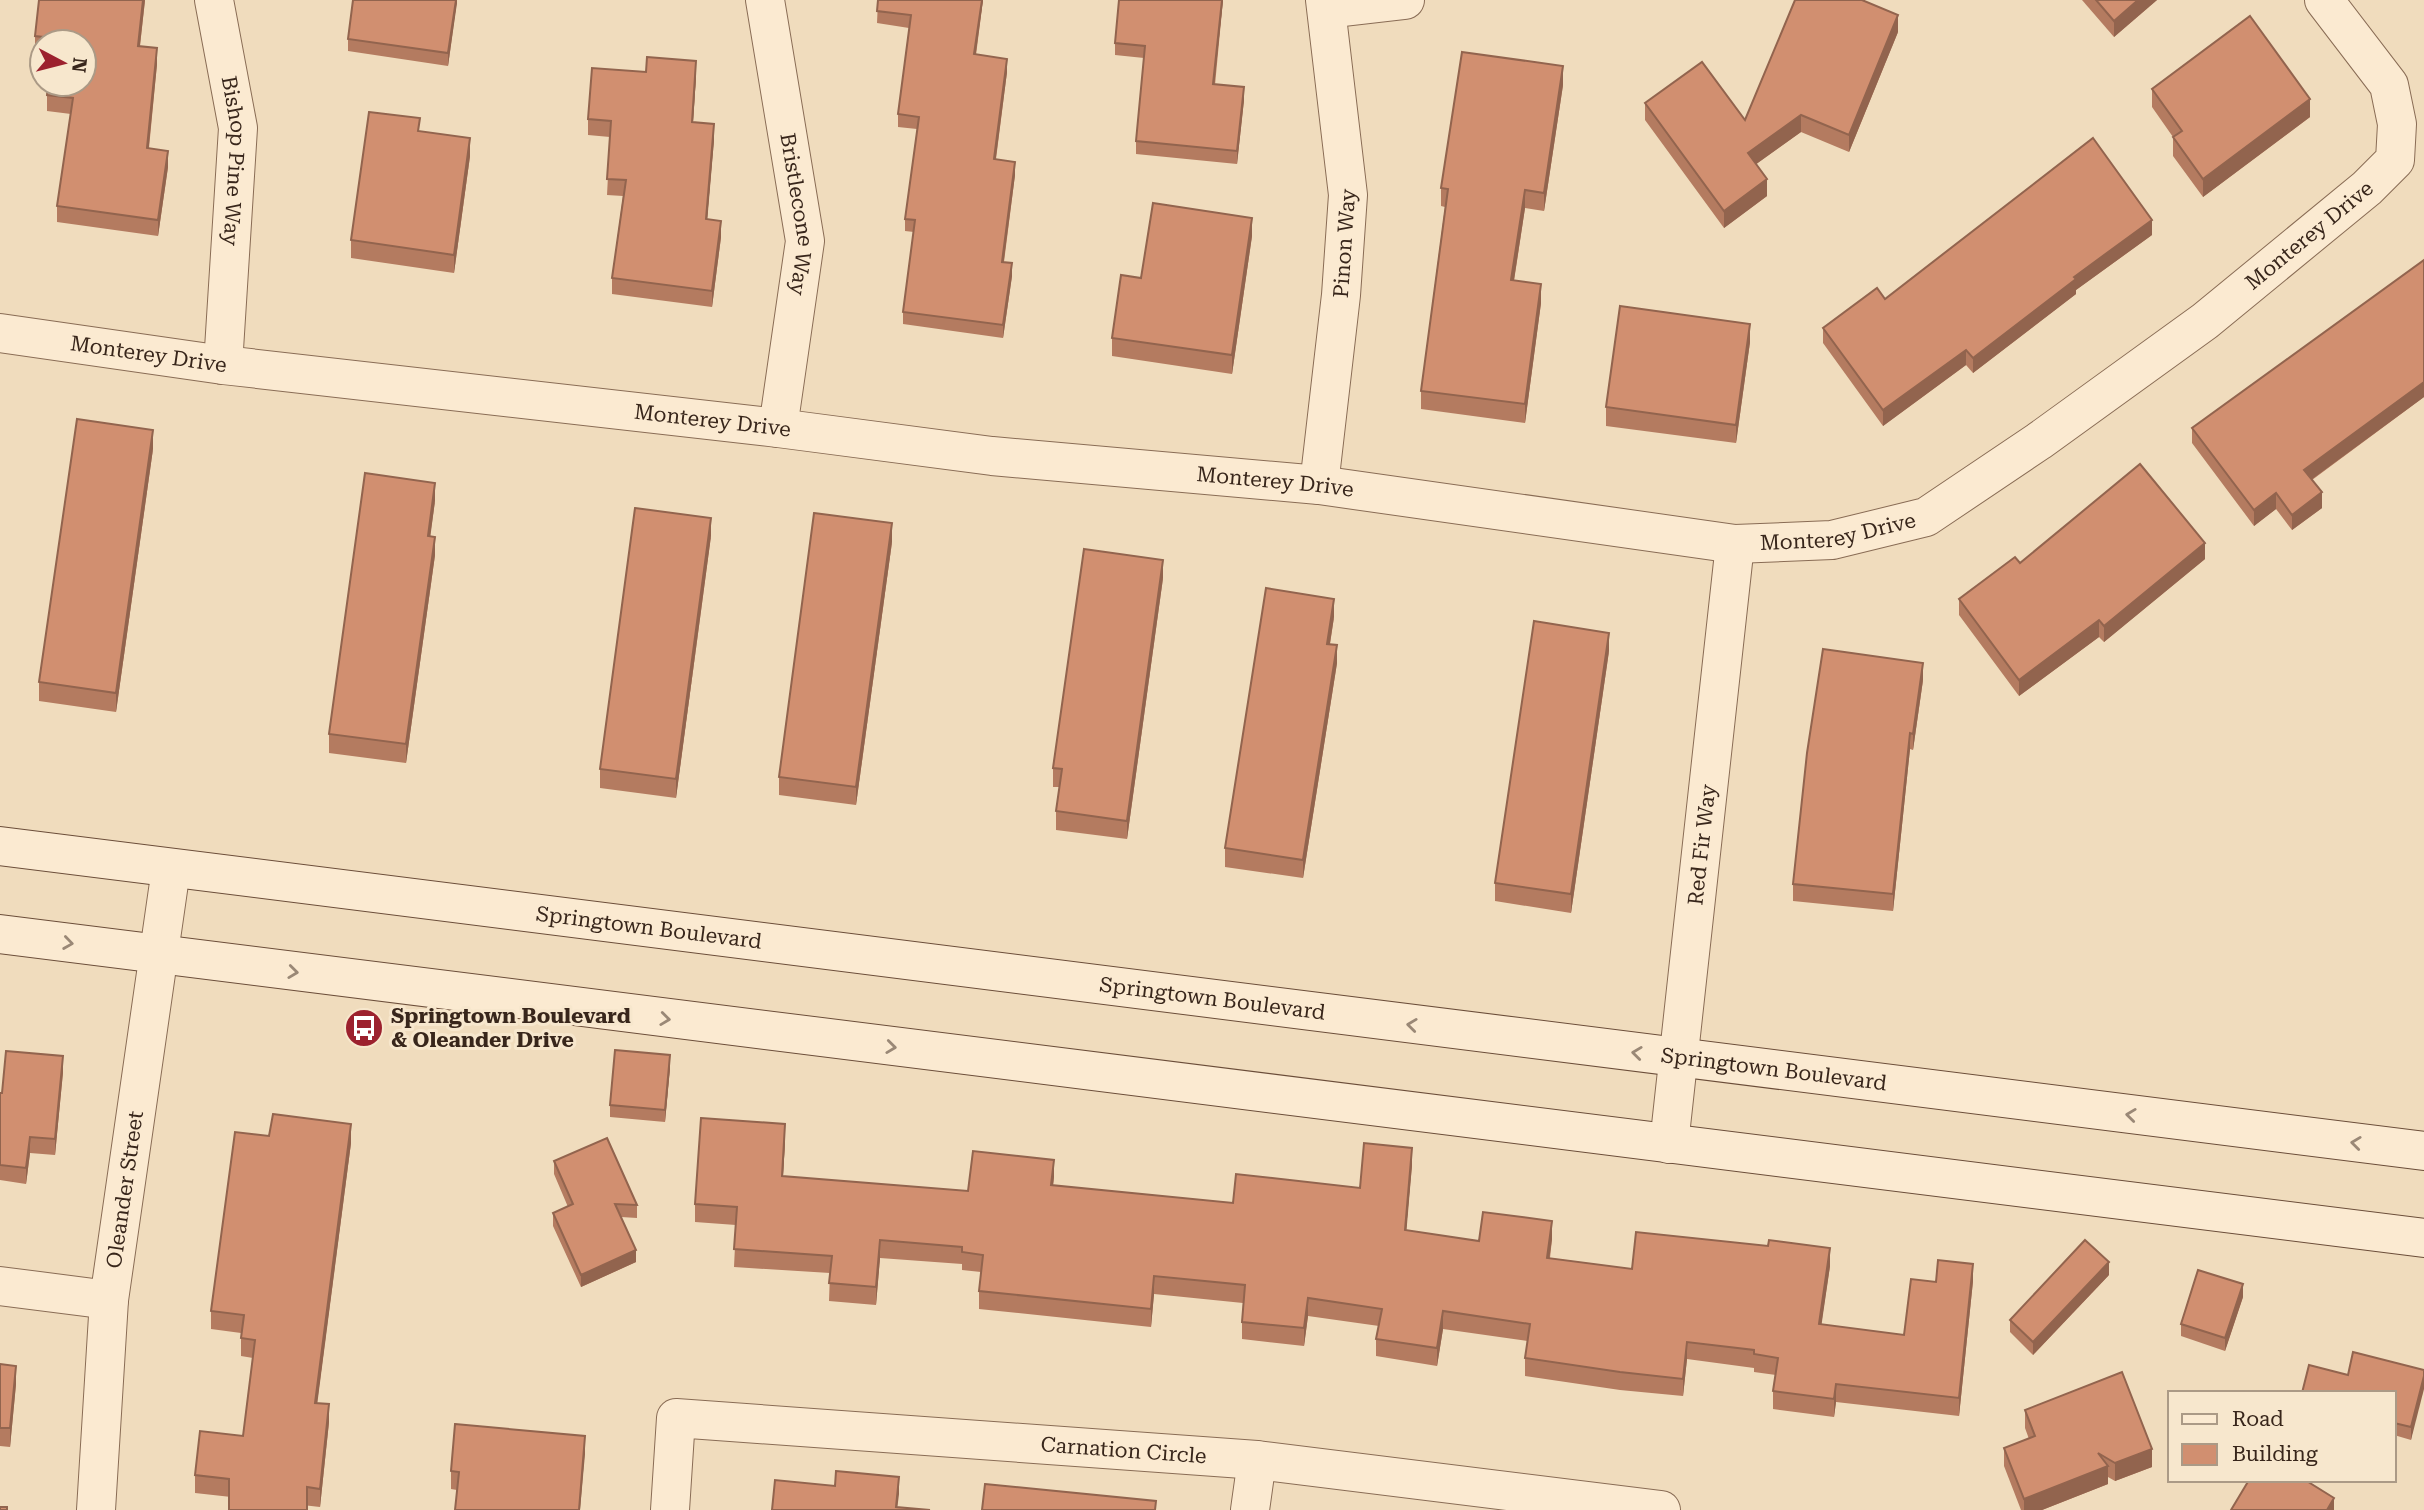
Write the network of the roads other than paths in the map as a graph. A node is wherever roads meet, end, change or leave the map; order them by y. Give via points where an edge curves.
1 (214, 0) edge
2 (765, 0) edge
3 (1405, 0) edge
4 (2324, 0) edge
5 (1326, 4) edge
6 (0, 333) edge
7 (223, 365) junction
8 (778, 428) junction
9 (1319, 485) junction
10 (1735, 544) junction
11 (0, 846) edge
12 (171, 869) junction
13 (0, 934) edge
14 (160, 955) junction
15 (1679, 1059) junction
16 (1669, 1144) junction
17 (2424, 1151) edge
18 (2424, 1238) edge
19 (0, 1286) edge
20 (109, 1300) junction
21 (1257, 1460) junction
22 (96, 1510) edge
23 (670, 1510) edge
24 (1250, 1510) edge
25 (1661, 1510) edge

1 - 7 street, Bishop Pine Way via 238,128
2 - 8 street, Bristlecone Way via 805,241
3 - 5 street
4 - 10 street, Monterey Drive via 2389,85 2397,124 2395,160 2356,197 2205,321 2039,442 1926,517 1832,540
5 - 9 street, Pinon Way via 1348,195
6 - 7 street, Monterey Drive
7 - 8 street, Monterey Drive
8 - 9 street, Monterey Drive via 992,456
9 - 10 street, Monterey Drive
10 - 15 street, Red Fir Way
11 - 12 street, Springtown Boulevard
12 - 14 street, Oleander Street
15 -> 12 street, Springtown Boulevard
13 -> 14 street
14 -> 16 street
14 - 20 street, Oleander Street
15 - 16 street, Red Fir Way
17 -> 15 street, Springtown Boulevard
16 - 18 street
19 - 20 street
20 - 22 street, Oleander Street
21 - 23 street, Carnation Circle via 676,1418
21 - 24 street
21 - 25 street, Carnation Circle

